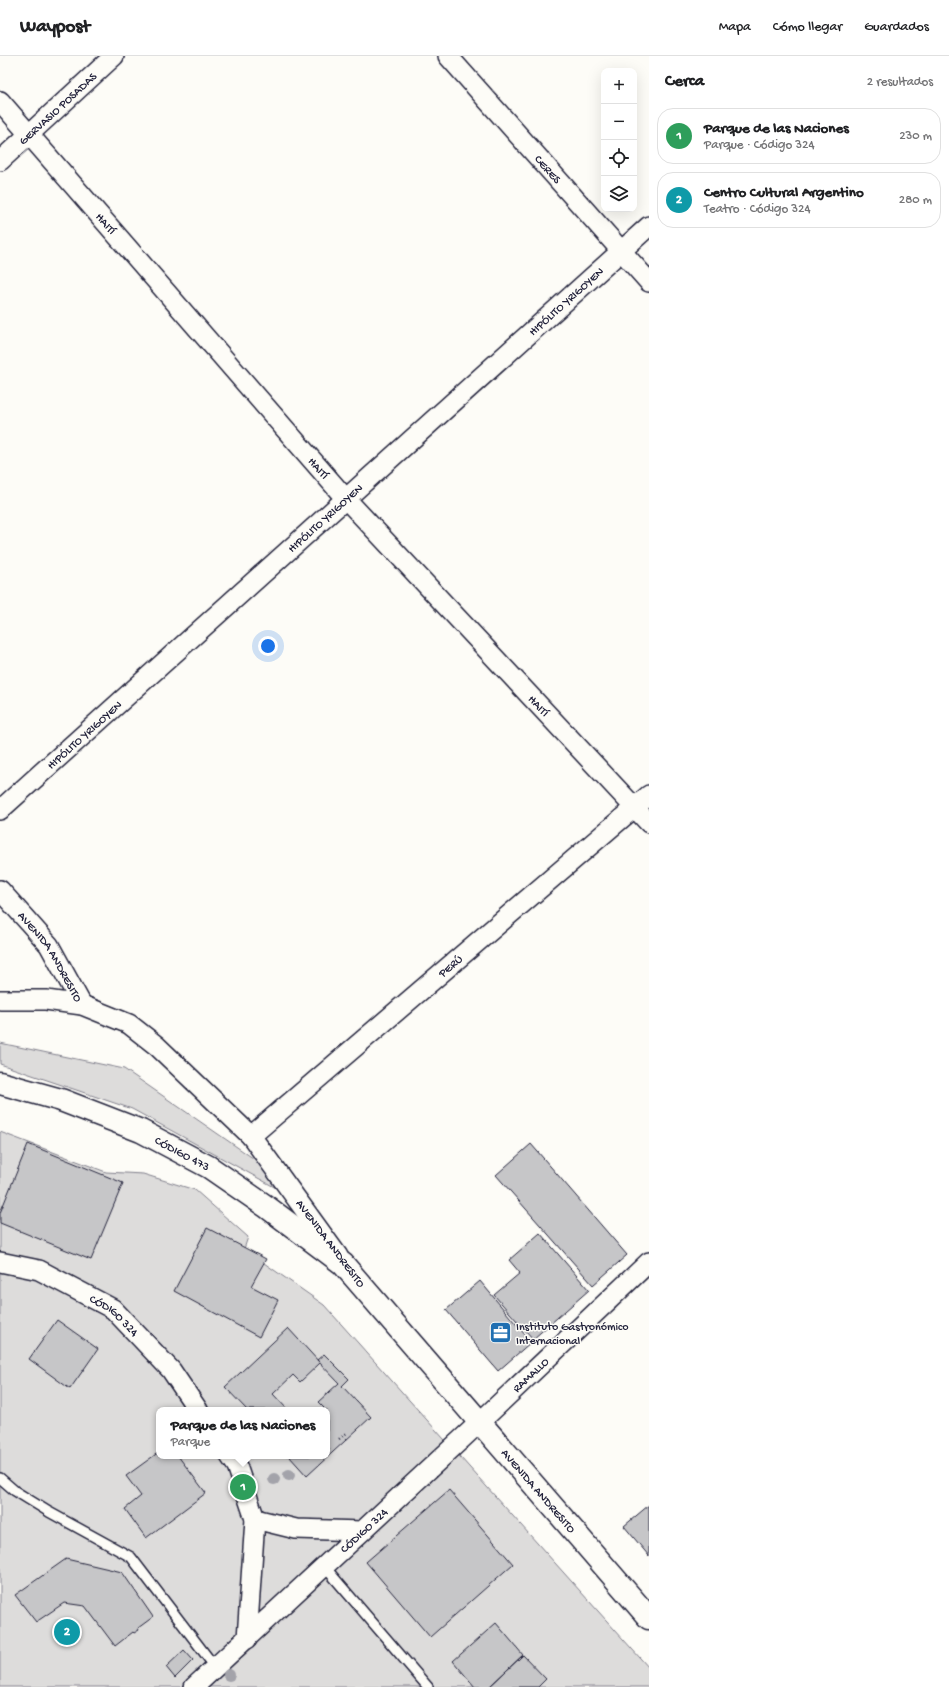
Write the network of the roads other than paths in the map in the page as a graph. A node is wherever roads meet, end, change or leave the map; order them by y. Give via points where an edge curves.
1 (114, 56) edge
2 (448, 56) edge
3 (0, 101) edge
4 (29, 134) junction
5 (0, 161) edge
6 (649, 226) edge
7 (621, 251) junction
8 (649, 282) edge
9 (346, 499) junction
10 (649, 795) edge
11 (635, 808) junction
12 (0, 810) edge
13 (649, 824) edge
14 (0, 890) edge
15 (0, 1000) edge
16 (82, 1005) junction
17 (0, 1083) edge
18 (251, 1136) junction
19 (0, 1262) edge
20 (649, 1262) edge
21 (344, 1264) junction
22 (196, 1407) edge
23 (480, 1422) junction
24 (232, 1459) edge
25 (0, 1478) edge
26 (255, 1519) junction
27 (362, 1531) junction
28 (324, 1566) junction
29 (649, 1618) edge
30 (246, 1639) junction
31 (215, 1667) junction
32 (194, 1687) edge
33 (428, 1687) edge

1 - 4 street, GERVASIO POSADAS
2 - 7 street, CERES
3 - 4 street, HAITÍ
4 - 5 street, GERVASIO POSADAS
4 - 9 street, HAITÍ
6 - 7 street, HIPÓLITO YRIGOYEN
7 - 8 street, CERES
7 - 9 street, HIPÓLITO YRIGOYEN
9 - 11 street, HAITÍ
9 - 12 street, HIPÓLITO YRIGOYEN
10 - 11 street, PERÚ
11 - 13 street, HAITÍ
11 - 18 street, PERÚ
14 - 16 street, AVENIDA ANDRESITO via 49,945
15 - 16 street via 46,1000
16 - 18 street, AVENIDA ANDRESITO via 129,1024 157,1046
17 - 21 main road, CÓDIGO 473 via 62,1100 141,1131 209,1167 267,1206
18 - 21 street, AVENIDA ANDRESITO
19 - 22 street, CÓDIGO 324 via 39,1270 113,1309 171,1370
20 - 23 street, RAMALLO
21 - 23 main road, AVENIDA ANDRESITO
23 - 27 street, CÓDIGO 324
23 - 29 main road, AVENIDA ANDRESITO
24 - 26 street via 237,1466
25 - 31 lane via 14,1491 48,1512 130,1557
26 - 27 street via 296,1529
26 - 30 street
27 - 28 street, CÓDIGO 324
28 - 30 street, CÓDIGO 324
28 - 33 lane
30 - 31 street, CÓDIGO 324
31 - 32 street, CÓDIGO 324

